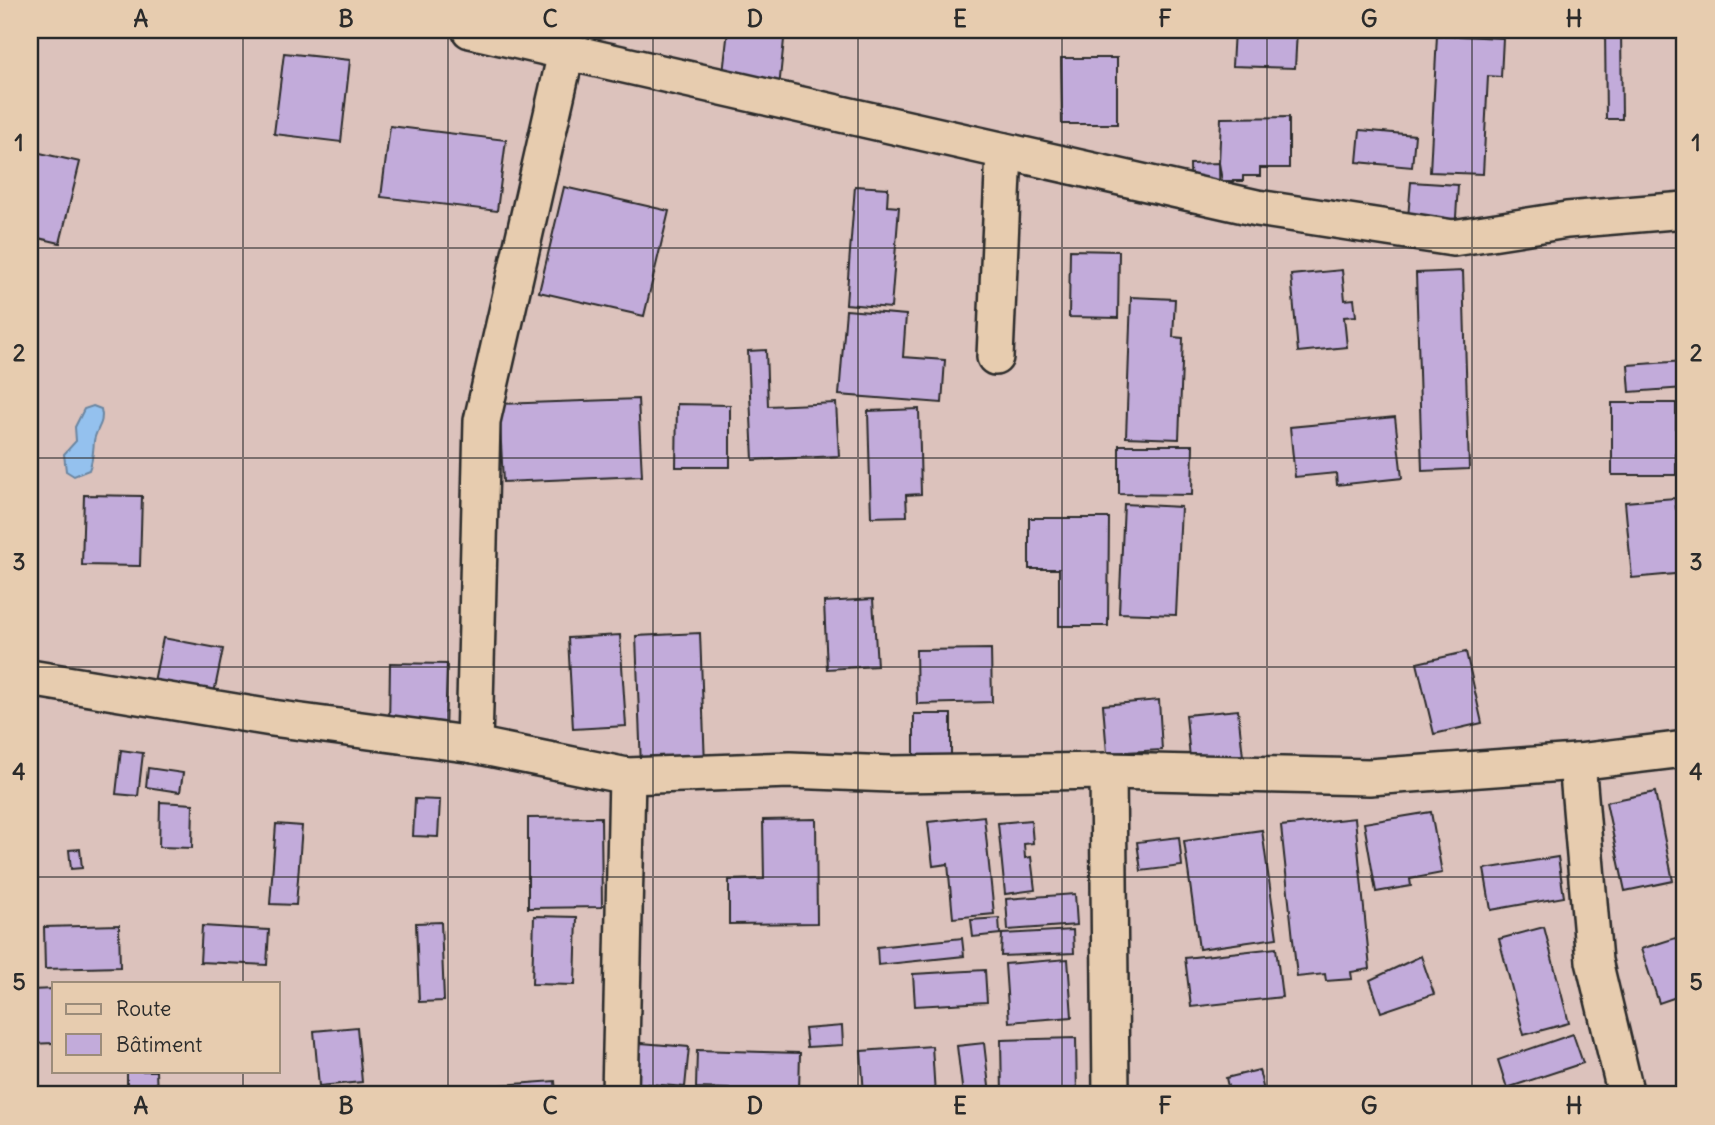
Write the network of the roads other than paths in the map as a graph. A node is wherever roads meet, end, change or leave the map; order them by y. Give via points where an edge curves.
1 (470, 30) edge
2 (566, 53) junction
3 (1004, 151) junction
4 (1685, 210) edge
5 (995, 357) dead end
6 (30, 678) edge
7 (474, 745) junction
8 (1685, 749) edge
9 (1577, 762) junction
10 (1108, 771) junction
11 (627, 776) junction
12 (620, 1095) edge
13 (1111, 1095) edge
14 (1626, 1095) edge

1 - 2 street
2 - 3 street
2 - 7 street via 482,421
3 - 4 street via 1257,208 1452,238 1567,220
3 - 5 street
6 - 7 street
7 - 11 street
8 - 9 street
9 - 10 street via 1369,777
9 - 14 street via 1594,961
10 - 11 street via 891,774 790,770
10 - 13 street
11 - 12 street

